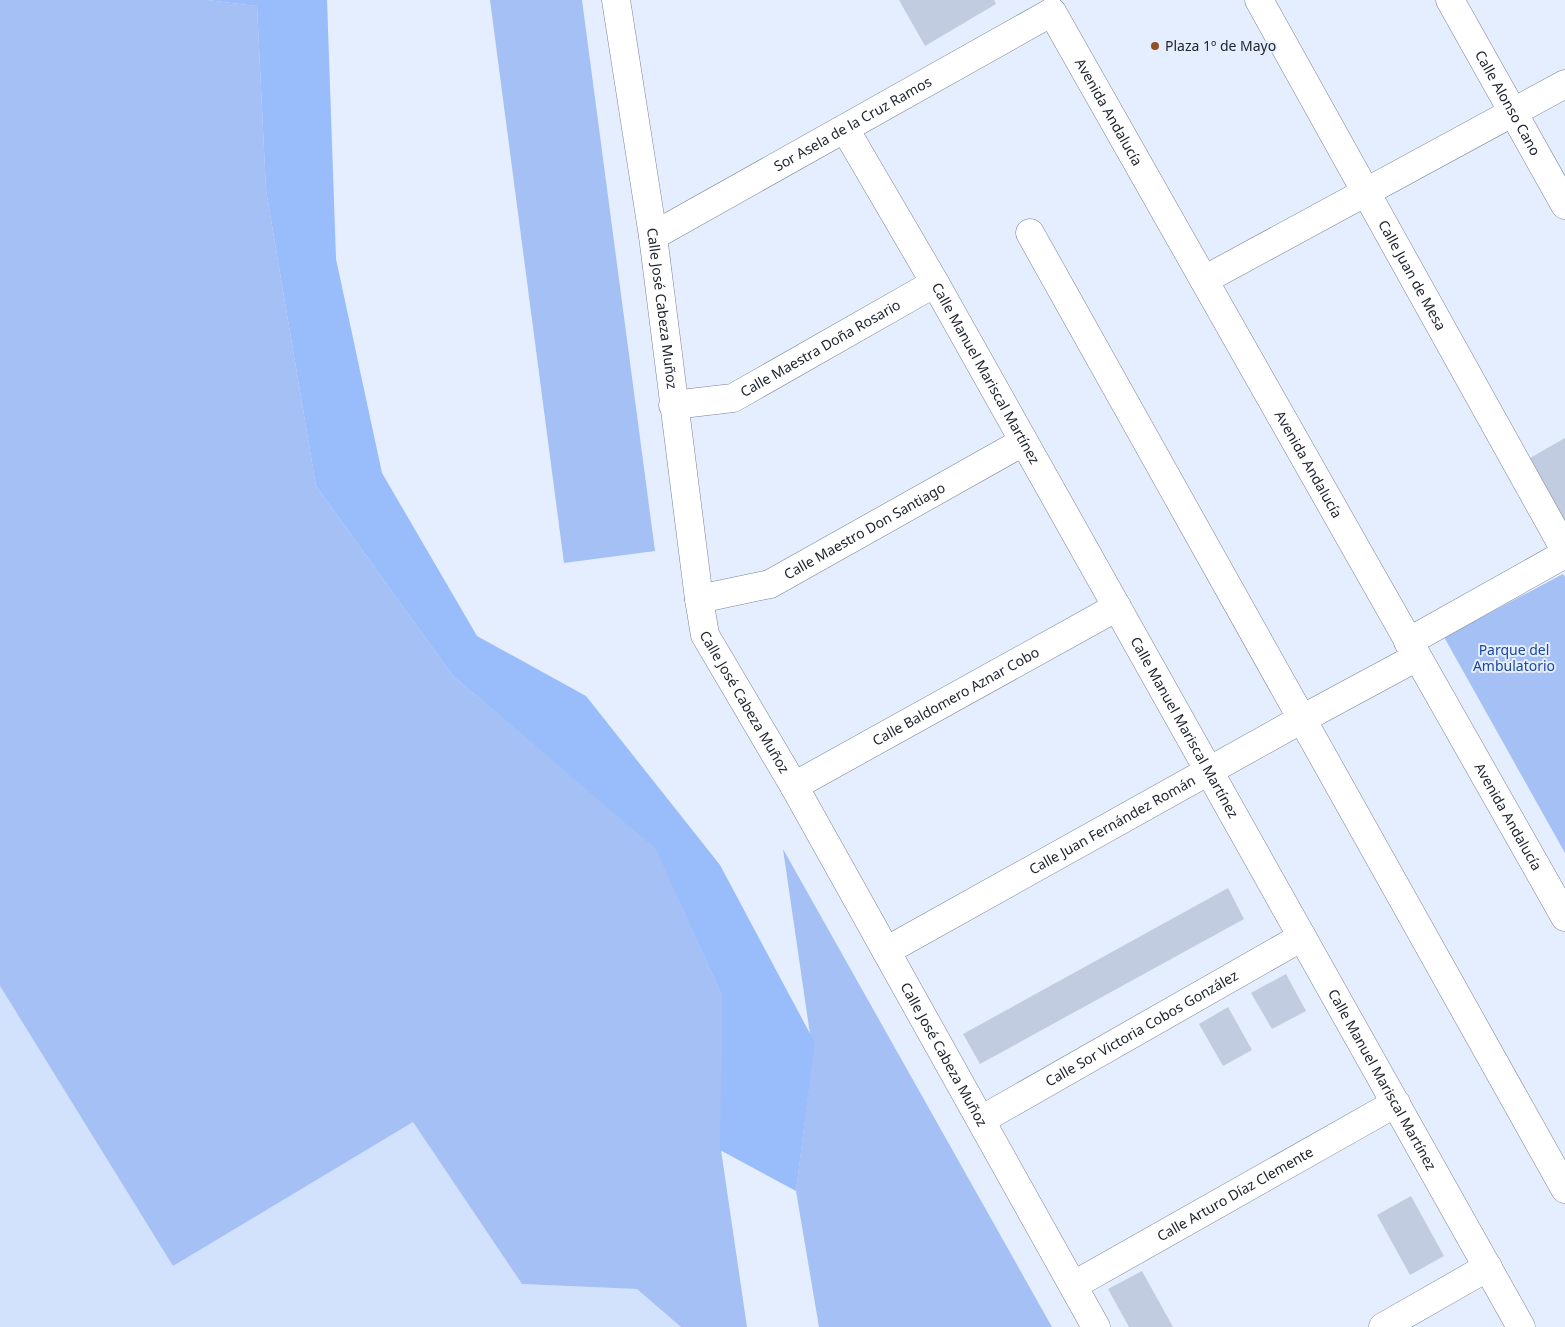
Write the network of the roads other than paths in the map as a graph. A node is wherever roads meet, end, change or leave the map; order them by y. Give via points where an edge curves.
1 (616, 0) edge
2 (1259, 0) edge
3 (1450, 0) edge
4 (1055, 6) edge
5 (1565, 84) edge
6 (1513, 112) junction
7 (845, 129) junction
8 (1366, 192) junction
9 (1565, 205) edge
10 (1030, 233) dead end
11 (653, 236) junction
12 (1204, 280) junction
13 (935, 283) junction
14 (673, 405) junction
15 (1023, 442) junction
16 (1565, 550) edge
17 (1565, 554) edge
18 (699, 599) junction
19 (1117, 607) junction
20 (1413, 650) junction
21 (1302, 719) junction
22 (1209, 772) junction
23 (794, 786) junction
24 (1565, 917) edge
25 (1302, 937) junction
26 (886, 951) junction
27 (1396, 1103) junction
28 (981, 1120) junction
29 (1565, 1189) edge
30 (1488, 1267) junction
31 (1074, 1285) junction
32 (1096, 1327) edge
33 (1383, 1327) edge
34 (1521, 1327) edge

1 - 11 street, Calle José Cabeza Muñoz
2 - 8 street, Calle Juan de Mesa
3 - 6 street, Calle Alonso Cano
4 - 7 street, Sor Asela de la Cruz Ramos
4 - 12 street, Avenida Andalucía
5 - 6 street
6 - 8 street
6 - 9 street, Calle Alonso Cano
7 - 11 street, Sor Asela de la Cruz Ramos
7 - 13 street, Calle Manuel Mariscal Martínez
8 - 12 street
8 - 16 street, Calle Juan de Mesa
10 - 21 street
11 - 14 street, Calle José Cabeza Muñoz
12 - 20 street, Avenida Andalucía
13 - 14 street, Calle Maestra Doña Rosario via 733,398
13 - 15 street, Calle Manuel Mariscal Martínez
14 - 18 street, Calle José Cabeza Muñoz
15 - 18 street, Calle Maestro Don Santiago via 770,584
15 - 19 street, Calle Manuel Mariscal Martínez
17 - 20 street, Calle Juan Fernández Román
18 - 23 street, Calle José Cabeza Muñoz via 705,635
19 - 22 street, Calle Manuel Mariscal Martínez
19 - 23 street, Calle Baldomero Aznar Cobo
20 - 21 street, Calle Juan Fernández Román
20 - 24 street, Avenida Andalucía
21 - 22 street, Calle Juan Fernández Román
21 - 29 street
22 - 25 street, Calle Manuel Mariscal Martínez
22 - 26 street, Calle Juan Fernández Román
23 - 26 street, Calle José Cabeza Muñoz
25 - 27 street, Calle Manuel Mariscal Martínez
25 - 28 street, Calle Sor Victoria Cobos González
26 - 28 street, Calle José Cabeza Muñoz
27 - 30 street, Calle Manuel Mariscal Martínez
27 - 31 street, Calle Arturo Díaz Clemente
28 - 31 street, Calle José Cabeza Muñoz
30 - 33 street
30 - 34 street, Calle Manuel Mariscal Martínez
31 - 32 street, Calle José Cabeza Muñoz

